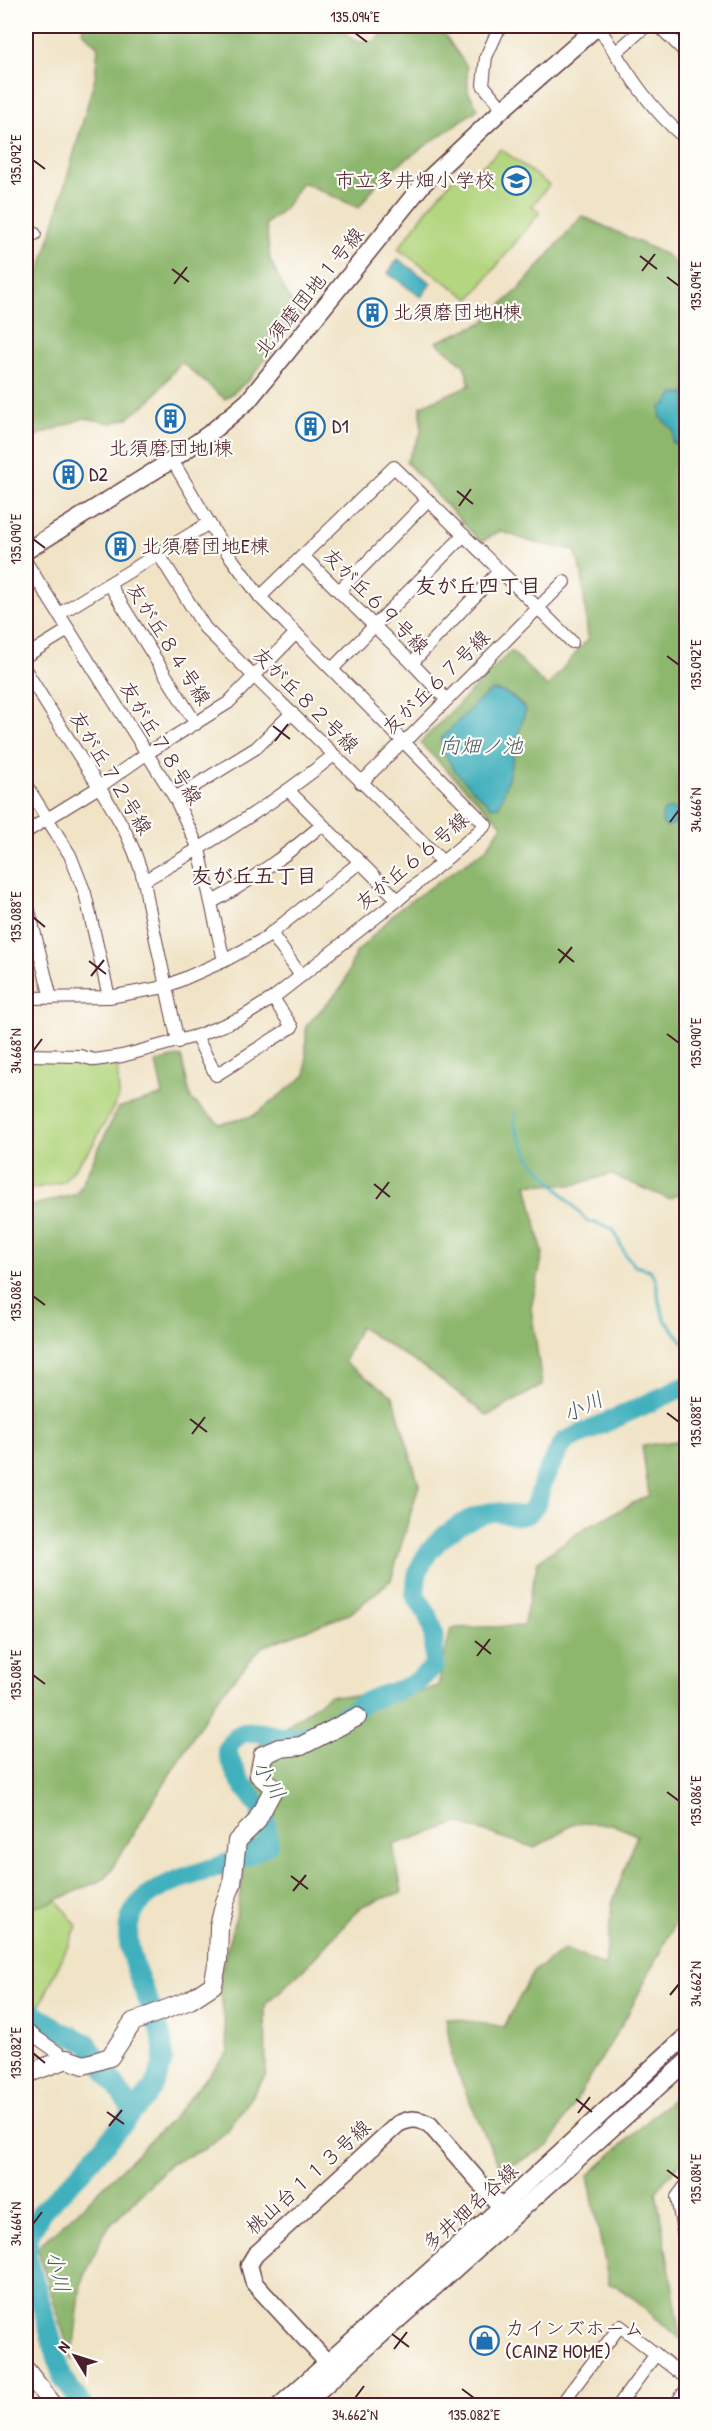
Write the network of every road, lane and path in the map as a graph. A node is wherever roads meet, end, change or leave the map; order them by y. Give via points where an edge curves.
1 (598, 26) edge
2 (646, 26) edge
3 (659, 26) edge
4 (494, 29) edge
5 (615, 53) junction
6 (687, 53) edge
7 (503, 109) junction
8 (687, 139) edge
9 (172, 460) junction
10 (428, 500) junction
11 (209, 523) junction
12 (464, 535) junction
13 (26, 551) edge
14 (158, 553) junction
15 (303, 556) junction
16 (26, 562) edge
17 (499, 571) junction
18 (564, 582) dead end
19 (109, 584) junction
20 (339, 591) junction
21 (261, 597) junction
22 (537, 608) junction
23 (59, 614) junction
24 (374, 628) junction
25 (68, 630) junction
26 (296, 633) junction
27 (572, 642) dead end
28 (26, 656) edge
29 (412, 663) junction
30 (332, 669) junction
31 (26, 671) edge
32 (256, 676) junction
33 (447, 700) junction
34 (292, 713) junction
35 (196, 724) junction
36 (403, 741) junction
37 (146, 754) junction
38 (334, 755) junction
39 (362, 783) junction
40 (26, 785) edge
41 (99, 787) junction
42 (290, 791) junction
43 (175, 798) junction
44 (47, 819) junction
45 (322, 825) junction
46 (26, 832) edge
47 (199, 849) junction
48 (360, 862) junction
49 (443, 862) junction
50 (145, 880) junction
51 (26, 899) edge
52 (398, 900) junction
53 (212, 902) junction
54 (271, 933) junction
55 (224, 961) junction
56 (301, 976) junction
57 (165, 987) junction
58 (26, 998) edge
59 (51, 998) junction
60 (109, 998) junction
61 (273, 998) junction
62 (196, 1036) junction
63 (178, 1042) junction
64 (26, 1055) edge
65 (357, 1717) dead end
66 (26, 2030) edge
67 (687, 2036) edge
68 (67, 2059) junction
69 (687, 2062) edge
70 (26, 2074) edge
71 (687, 2185) edge
72 (501, 2207) junction
73 (687, 2248) edge
74 (656, 2354) junction
75 (333, 2368) junction
76 (26, 2370) edge
77 (687, 2378) edge
78 (687, 2390) edge
79 (54, 2406) edge
80 (279, 2406) edge
81 (302, 2406) edge
82 (560, 2406) edge
83 (618, 2406) edge
84 (674, 2406) edge

1 - 5 street
1 - 7 street, 北須磨団地１号線
2 - 5 street
3 - 6 street
4 - 7 street via 483,84
5 - 8 street via 664,121
7 - 9 street, 北須磨団地１号線 via 423,184 248,401
9 - 11 street, 友が丘６６号線
9 - 13 street, 北須磨団地１号線
10 - 12 street
10 - 15 street via 394,467
10 - 20 street
11 - 14 street
11 - 21 street, 友が丘６６号線
12 - 17 street
12 - 24 street
14 - 19 street
14 - 32 street, 友が丘８２号線 via 204,628
15 - 20 street, 友が丘６９号線
15 - 21 street
16 - 23 street, 友が丘７８号線
17 - 22 street
17 - 29 street
18 - 22 street, 友が丘６７号線
19 - 23 street
19 - 35 street, 友が丘８４号線
20 - 24 street, 友が丘６９号線
21 - 26 street, 友が丘６６号線
22 - 27 street
22 - 33 street, 友が丘６７号線
23 - 25 street, 友が丘７８号線
24 - 29 street, 友が丘６９号線
24 - 30 street
25 - 28 street
25 - 37 street, 友が丘７８号線
26 - 30 street, 友が丘６６号線
26 - 32 street
29 - 33 street, 友が丘６９号線
30 - 36 street, 友が丘６６号線
31 - 41 street, 友が丘７２号線
32 - 34 street, 友が丘８２号線
32 - 35 street via 228,703
33 - 36 street, 友が丘６７号線
34 - 38 street, 友が丘８２号線
34 - 43 street via 256,748
35 - 37 street
36 - 39 street, 友が丘６７号線
36 - 49 street, 友が丘６６号線 via 486,825
37 - 41 street
37 - 43 street, 友が丘７８号線
38 - 39 street, 友が丘８２号線
38 - 42 street
39 - 49 street, 友が丘８２号線
40 - 44 street
41 - 44 street
41 - 50 street, 友が丘７２号線 via 136,853
42 - 45 street
42 - 47 street
43 - 47 street, 友が丘７８号線
44 - 46 street
44 - 60 street via 70,855 86,893
45 - 48 street
45 - 53 street via 280,860
47 - 50 street
47 - 53 street, 友が丘７８号線
48 - 52 street
48 - 54 street
49 - 52 street, 友が丘６６号線
50 - 57 street, 友が丘７２号線
51 - 59 street
52 - 56 street, 友が丘６６号線
53 - 55 street, 友が丘７８号線
54 - 55 street
54 - 56 street
55 - 57 street
56 - 61 street, 友が丘６６号線
57 - 60 street
57 - 63 street, 友が丘７２号線
58 - 59 street
59 - 60 street
61 - 62 street, 友が丘６６号線 via 241,1018
61 - 62 street via 291,1027 216,1075
62 - 63 street, 友が丘６６号線
63 - 64 street, 友が丘６６号線 via 95,1060
65 - 68 main road via 301,1746 262,1755 259,1775 274,1788 263,1810 237,1841 232,1884 219,1926 213,1985 190,2000 134,2022 110,2057 84,2065
66 - 68 street
67 - 72 street, 多井畑名谷線
68 - 70 main road
69 - 75 street, 多井畑名谷線
71 - 73 street via 677,2197
72 - 75 street, 多井畑名谷線
72 - 75 street, 桃山台１１３号線 via 430,2125 409,2119 398,2124 255,2254 249,2265 254,2283
74 - 77 street
74 - 82 street via 620,2326
74 - 83 street
75 - 80 street, 多井畑名谷線
75 - 81 street, 多井畑名谷線
76 - 79 main road
78 - 84 street

